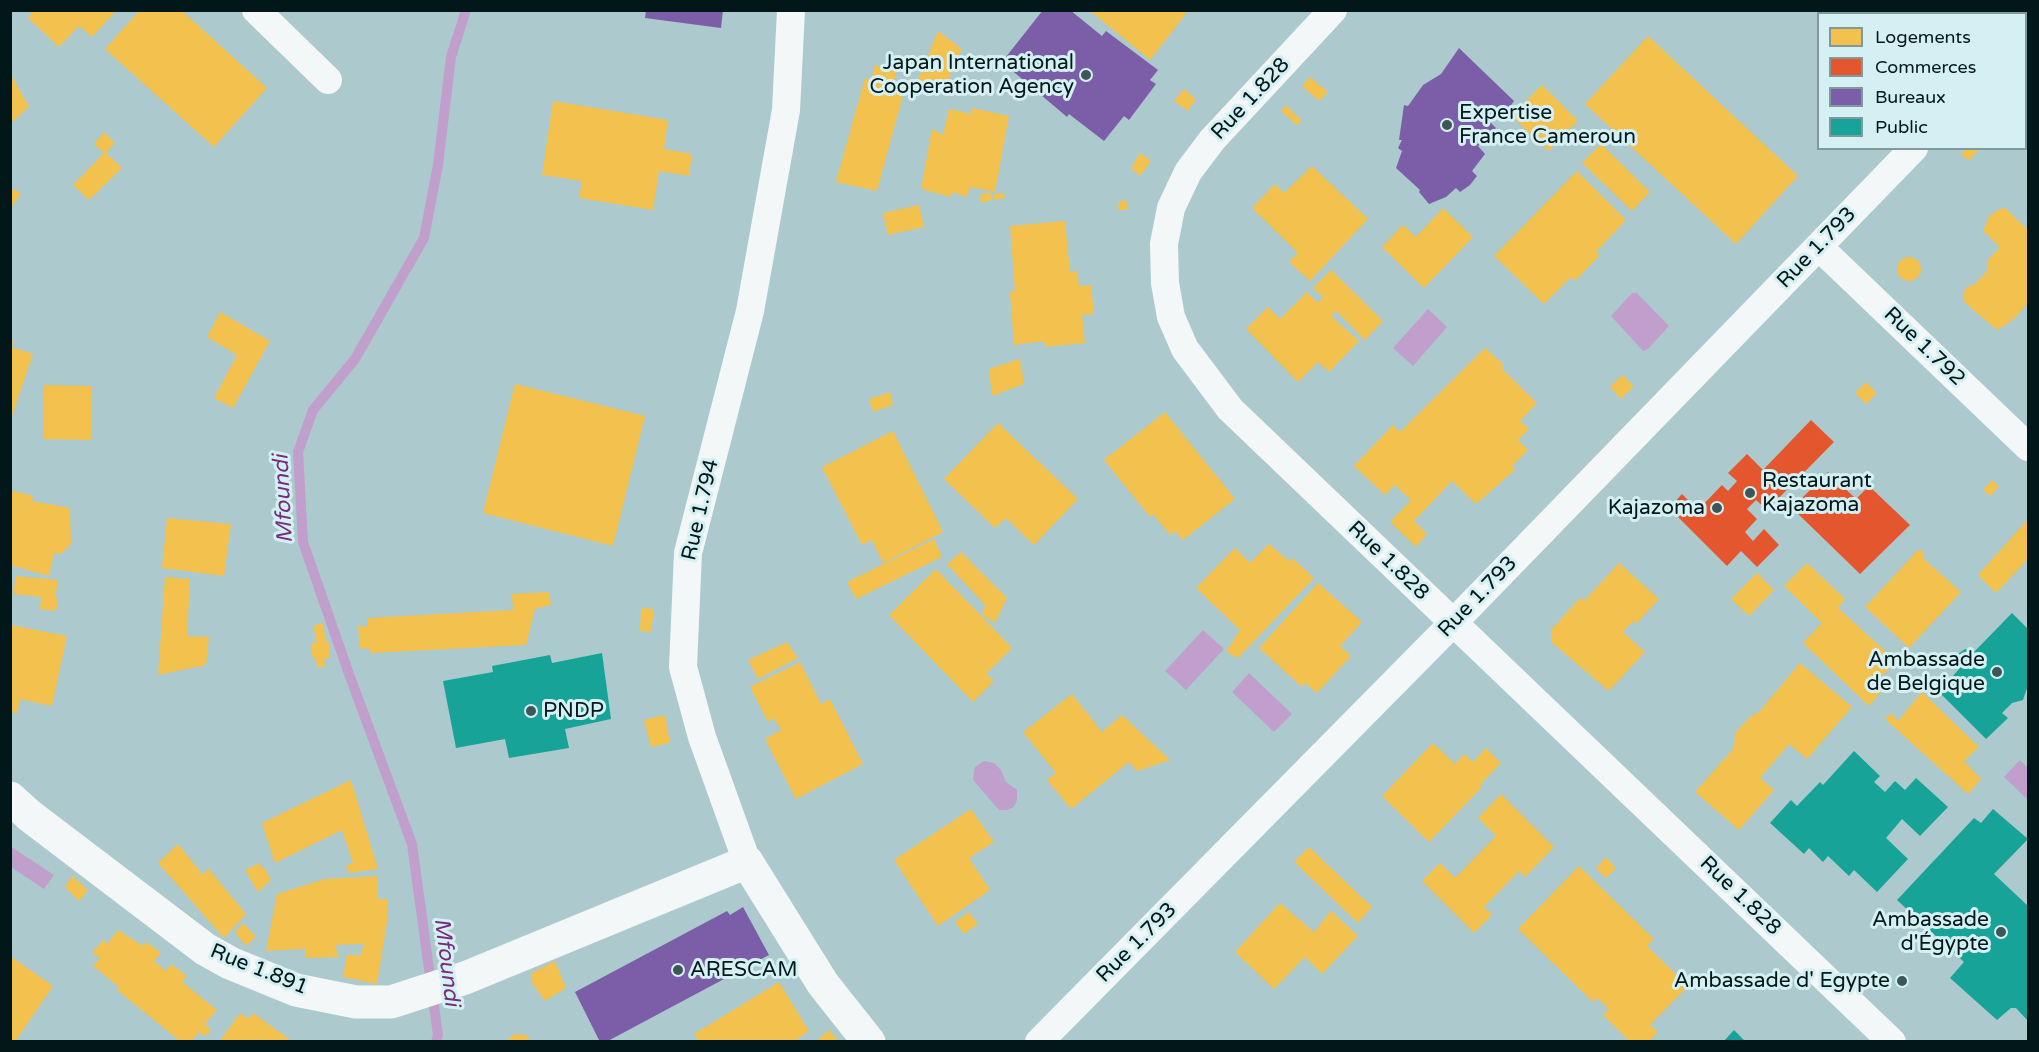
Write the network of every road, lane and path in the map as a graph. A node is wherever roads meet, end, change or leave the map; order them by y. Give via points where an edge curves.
1 (256, 10) edge
2 (791, 10) edge
3 (1333, 10) edge
4 (328, 80) dead end
5 (1912, 150) edge
6 (1819, 247) junction
7 (2028, 447) edge
8 (1454, 623) junction
9 (10, 798) edge
10 (747, 862) junction
11 (869, 1041) edge
12 (1039, 1041) edge
13 (1892, 1041) edge

1 - 4 street
2 - 10 street, Rue 1.794 via 786,110 750,311 688,553 683,667 702,737
3 - 8 street, Rue 1.828 via 1212,140 1188,172 1171,208 1164,244 1171,317 1185,349 1230,409
5 - 6 street, Rue 1.793
6 - 7 street, Rue 1.792
6 - 8 street, Rue 1.793
8 - 12 street, Rue 1.793
8 - 13 street, Rue 1.828
9 - 10 street, Rue 1.891 via 205,949 296,990 356,1002 391,1002 465,978
10 - 11 street, Rue 1.794 via 823,984

